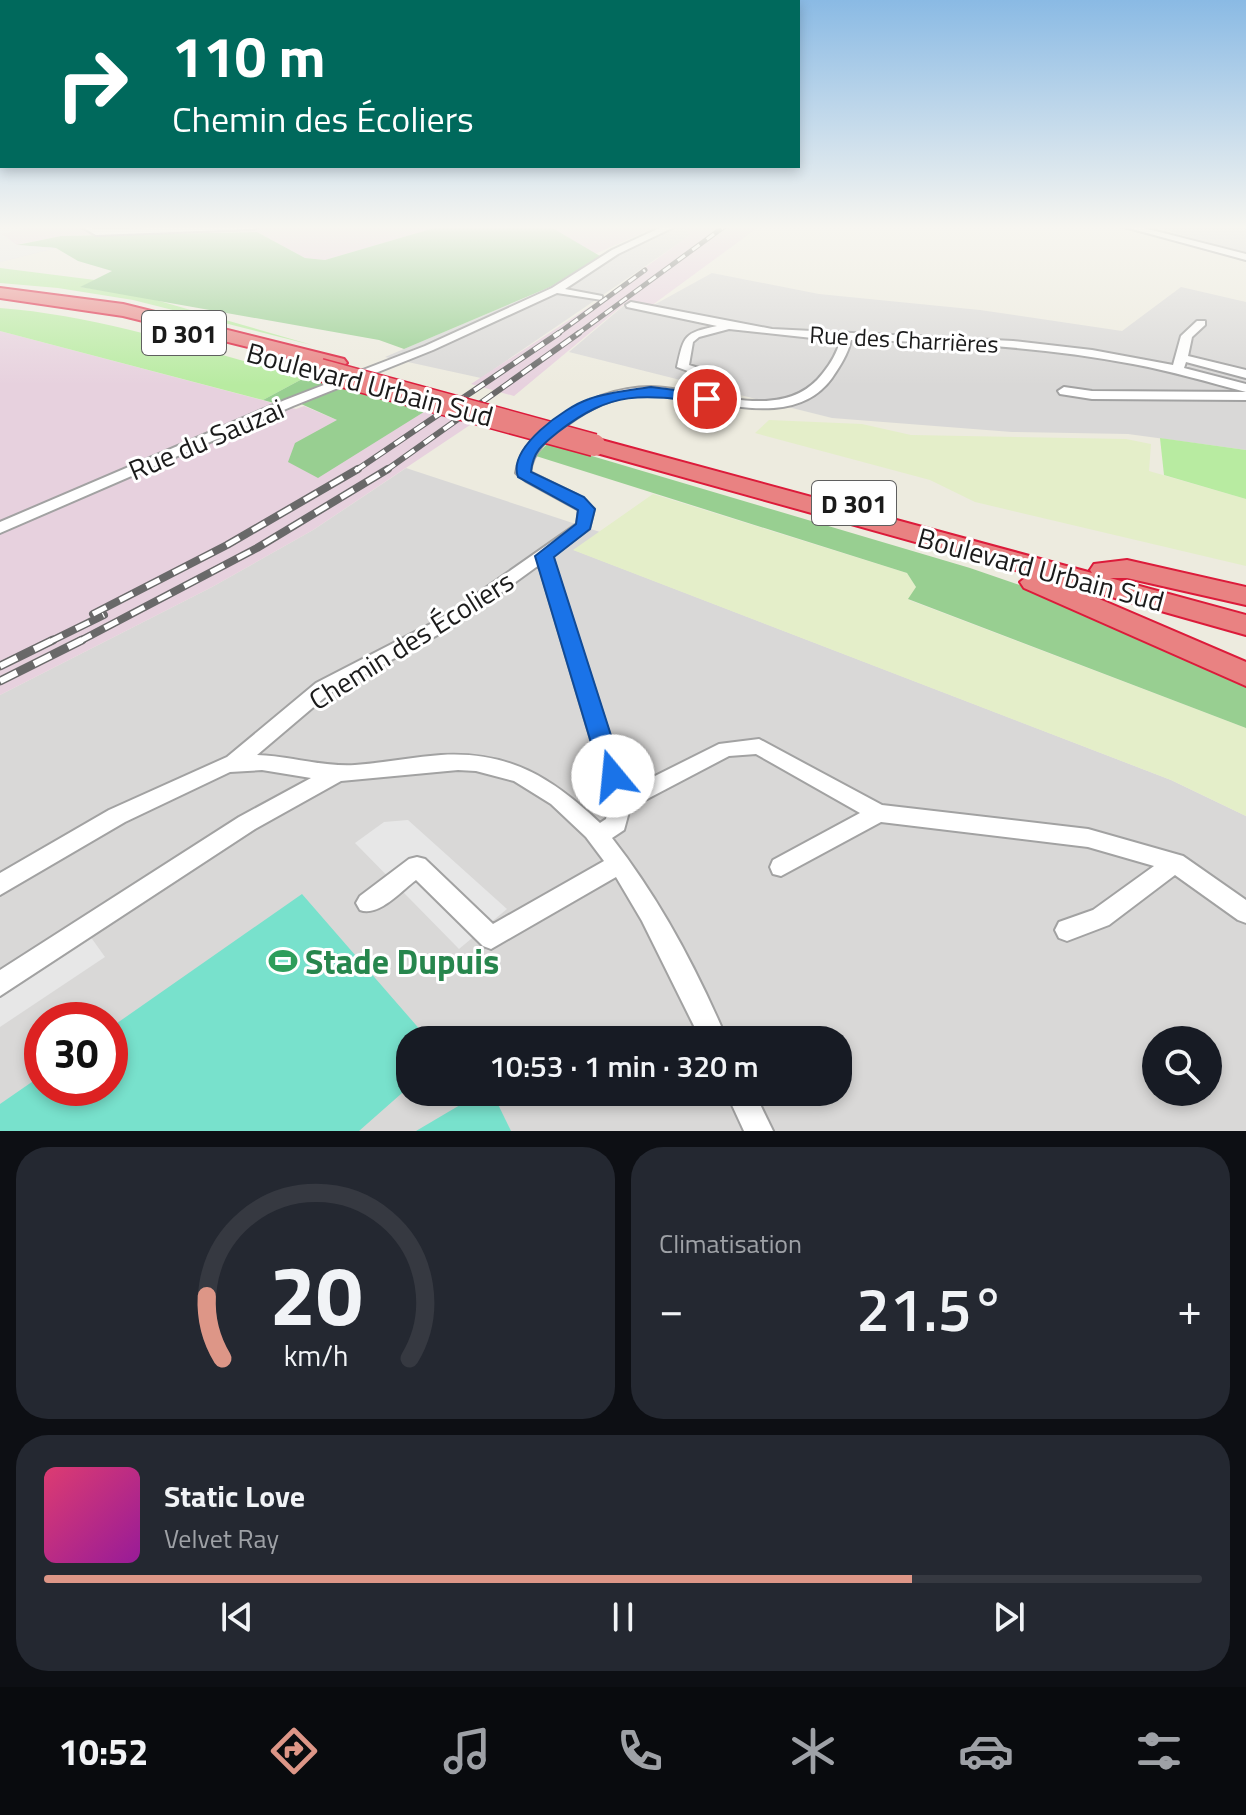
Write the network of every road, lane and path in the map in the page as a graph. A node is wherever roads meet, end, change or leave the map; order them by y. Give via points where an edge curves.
1 (573, 279) edge
2 (0, 289) edge
3 (556, 290) junction
4 (598, 298) dead end
5 (0, 299) edge
6 (631, 305) dead end
7 (1201, 323) dead end
8 (733, 328) junction
9 (846, 337) junction
10 (1180, 363) junction
11 (328, 367) junction
12 (1246, 374) edge
13 (720, 379) dead end
14 (1246, 388) edge
15 (1064, 391) dead end
16 (1246, 396) edge
17 (599, 440) junction
18 (0, 528) edge
19 (921, 535) junction
20 (544, 556) junction
21 (1104, 570) junction
22 (1246, 596) edge
23 (1246, 609) edge
24 (1246, 625) edge
25 (1246, 675) edge
26 (234, 763) junction
27 (338, 773) junction
28 (621, 803) junction
29 (878, 813) junction
30 (598, 835) junction
31 (1175, 863) junction
32 (618, 864) junction
33 (781, 867) dead end
34 (0, 885) edge
35 (368, 903) dead end
36 (1246, 913) edge
37 (1067, 930) dead end
38 (0, 984) edge
39 (707, 1026) edge
40 (747, 1106) edge
41 (759, 1131) edge

1 - 3 street, Rue du Sauzai
2 - 11 highway, Boulevard Urbain Sud / D 301 via 207,328
3 - 4 street
3 - 18 street, Rue du Sauzai
5 - 11 highway, Boulevard Urbain Sud / D 301 via 125,318
6 - 8 street, Rue des Charrières
7 - 10 street via 1187,336
8 - 9 street, Rue des Charrières
8 - 13 street via 695,334 683,355 683,367
9 - 10 street, Rue des Charrières via 1004,344
9 - 20 street, Chemin des Écoliers via 818,389 788,402 737,405 651,391 582,406 533,444 524,460 523,473 587,509 584,526
10 - 12 street, Rue des Charrières
10 - 14 street, Rue des Charrières
11 - 17 highway, Boulevard Urbain Sud / D 301, bridge
15 - 16 street
17 - 19 highway, Boulevard Urbain Sud / D 301
17 - 21 highway, Boulevard Urbain Sud / D 301
19 - 24 highway, Boulevard Urbain Sud / D 301
19 - 25 highway via 944,550 1048,588
20 - 26 street, Chemin des Écoliers via 450,621 323,688
20 - 28 street
21 - 22 highway via 1127,569
21 - 23 highway, Boulevard Urbain Sud / D 301
26 - 27 street via 277,763
26 - 34 street via 147,798
27 - 30 street via 422,762 479,763 525,775
27 - 38 street via 247,823
28 - 29 street via 726,749 759,746
28 - 30 street via 616,824
29 - 31 street via 1088,838
29 - 33 street
30 - 32 street
31 - 36 street
31 - 37 street via 1101,918
32 - 35 street via 491,938 417,866
32 - 39 street via 653,913
40 - 41 street

